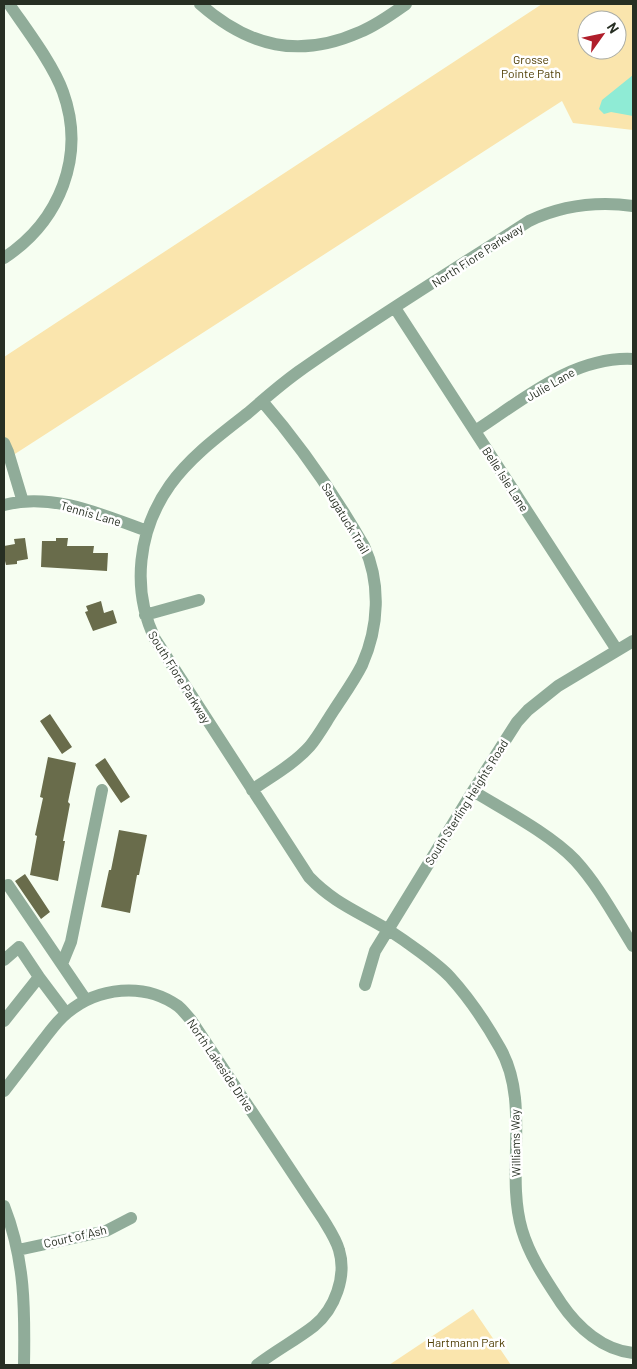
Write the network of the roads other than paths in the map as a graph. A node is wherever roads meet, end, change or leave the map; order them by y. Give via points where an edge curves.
1 (9, 4) edge
2 (200, 4) edge
3 (406, 4) edge
4 (633, 206) edge
5 (4, 258) edge
6 (395, 308) junction
7 (335, 347) joint
8 (633, 359) edge
9 (262, 401) junction
10 (475, 431) junction
11 (4, 443) edge
12 (23, 502) junction
13 (4, 505) edge
14 (147, 531) junction
15 (199, 600) dead end
16 (145, 615) junction
17 (633, 641) edge
18 (618, 650) junction
19 (102, 790) dead end
20 (252, 790) junction
21 (473, 791) junction
22 (8, 885) dead end
23 (388, 930) junction
24 (633, 946) edge
25 (4, 960) edge
26 (62, 964) junction
27 (39, 977) junction
28 (365, 985) dead end
29 (86, 1000) junction
30 (66, 1013) junction
31 (4, 1021) edge
32 (4, 1091) edge
33 (4, 1206) edge
34 (131, 1218) dead end
35 (18, 1250) junction
36 (633, 1353) edge
37 (24, 1365) edge
38 (257, 1365) edge

1 - 5 street via 54,73 62,91 69,119 70,153 60,196 52,209 32,236
2 - 3 street via 250,38 293,46 325,44 346,38 362,32
4 - 6 street, North Fiore Parkway via 592,203 549,212 529,221
6 - 7 street, North Fiore Parkway
6 - 10 street, Belle Isle Lane
7 - 9 street, South Fiore Parkway
8 - 10 street, Julie Lane via 586,365 564,374
9 - 14 street, South Fiore Parkway via 185,466 169,486
9 - 20 street, Saugatuck Trail via 312,463 364,546 373,574 376,610 362,665 310,745 288,766
10 - 18 street, Belle Isle Lane
11 - 12 street
12 - 13 street, Tennis Lane
12 - 14 street, Tennis Lane via 68,505
14 - 16 street, South Fiore Parkway via 140,569
15 - 16 street
16 - 20 street, South Fiore Parkway via 155,639
17 - 18 street, South Sterling Heights Road
18 - 21 street, South Sterling Heights Road via 558,686 528,710
19 - 26 street via 71,942
20 - 23 street, South Fiore Parkway via 309,876 322,890
21 - 23 street, South Sterling Heights Road
21 - 24 street via 545,836 574,859
22 - 26 street
23 - 28 street, South Sterling Heights Road via 375,950
23 - 36 street, Williams Way via 449,975 501,1049 514,1096 516,1190 521,1229 530,1254 581,1328 601,1342
25 - 27 street via 19,947
26 - 29 street
27 - 30 street
27 - 31 street
29 - 30 street, North Lakeside Drive
29 - 38 street, North Lakeside Drive via 113,991 132,990 178,1006 191,1020 336,1241 341,1262 340,1282 335,1298 322,1319
30 - 32 street, North Lakeside Drive
33 - 35 street
34 - 35 street, Court of Ash via 106,1231
35 - 37 street via 25,1314

